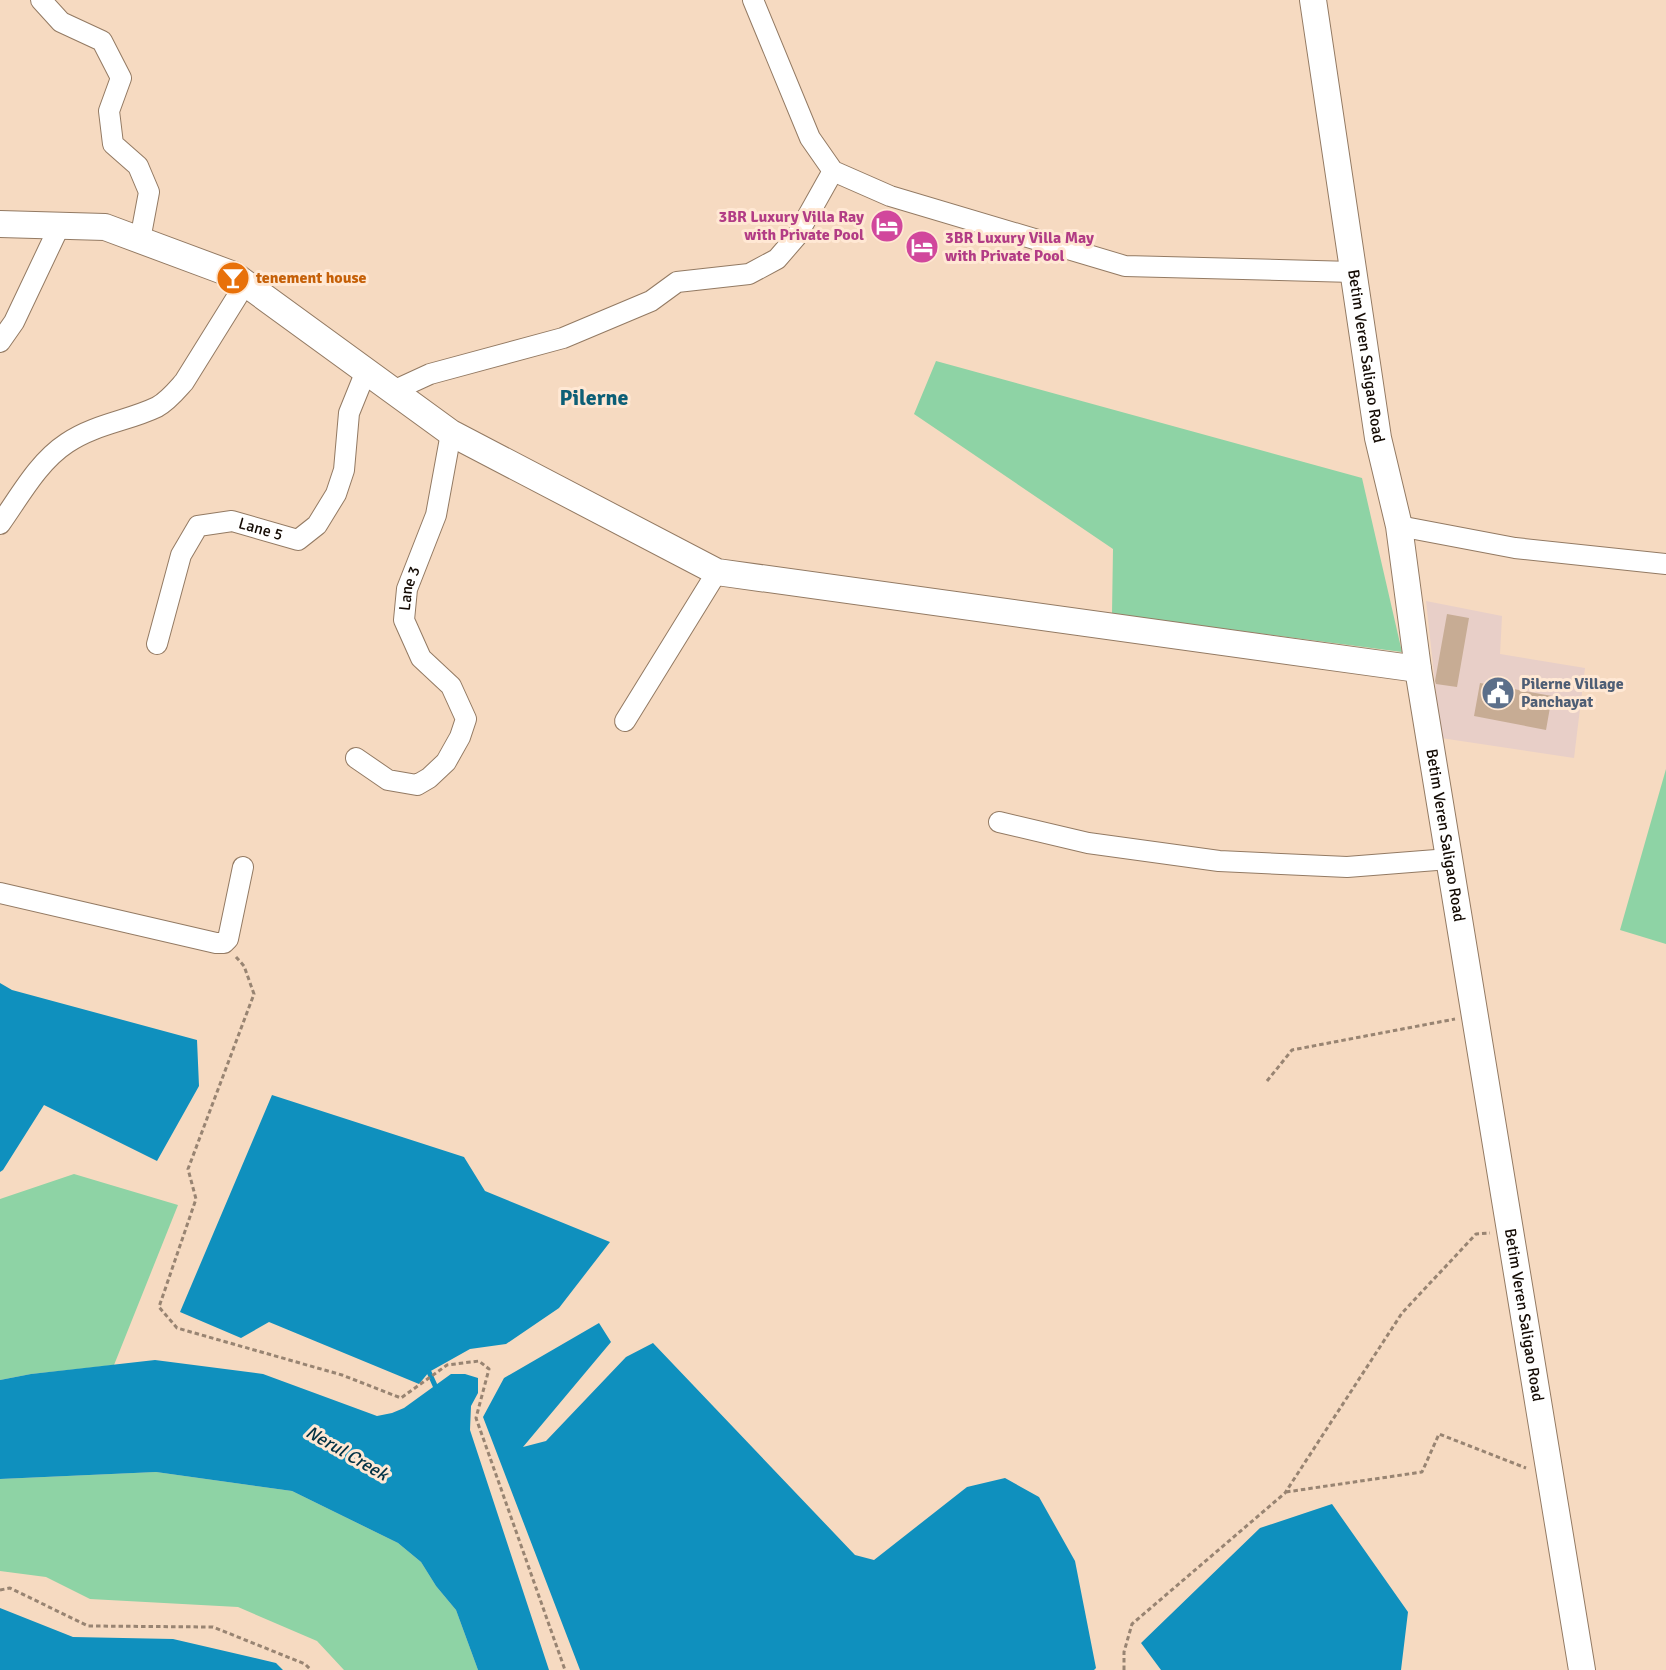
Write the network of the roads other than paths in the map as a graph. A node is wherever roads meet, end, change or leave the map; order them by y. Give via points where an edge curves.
1 (41, 0) edge
2 (753, 0) edge
3 (1313, 0) edge
4 (833, 171) junction
5 (0, 224) edge
6 (60, 225) junction
7 (140, 240) junction
8 (1353, 272) junction
9 (245, 284) junction
10 (0, 342) edge
11 (366, 371) junction
12 (393, 391) junction
13 (451, 434) junction
14 (0, 524) edge
15 (1399, 526) junction
16 (1666, 564) edge
17 (717, 572) junction
18 (157, 644) dead end
19 (1418, 669) junction
20 (626, 721) dead end
21 (356, 758) dead end
22 (999, 822) dead end
23 (1449, 859) junction
24 (243, 867) dead end
25 (0, 893) edge
26 (1582, 1670) edge

1 - 7 street via 61,22 102,41 121,78 109,111 113,144 138,166 149,192
2 - 4 street via 810,138
3 - 8 main road, Betim Veren Saligao Road
4 - 8 street via 890,196 1125,266
4 - 12 street via 796,237 777,259 749,274 677,282 651,301 563,338 430,374
5 - 6 main road
6 - 7 main road via 105,227
6 - 10 street via 14,322
7 - 9 main road via 234,275
8 - 15 main road, Betim Veren Saligao Road via 1378,438
9 - 11 main road
9 - 14 street via 172,396 158,406 89,430 67,442 47,458
11 - 12 main road
11 - 18 street, Lane 5 via 349,414 344,470 336,494 317,525 298,540 232,521 198,526 181,555
12 - 13 main road
13 - 17 main road
13 - 21 street, Lane 3 via 436,515 407,589 404,620 421,658 451,686 466,719 446,762 417,785 388,780
15 - 16 street via 1515,548
15 - 19 main road, Betim Veren Saligao Road
17 - 19 main road
17 - 20 street
19 - 23 main road, Betim Veren Saligao Road
22 - 23 street via 1088,843 1219,861 1347,867
23 - 26 main road, Betim Veren Saligao Road
24 - 25 street via 224,943

